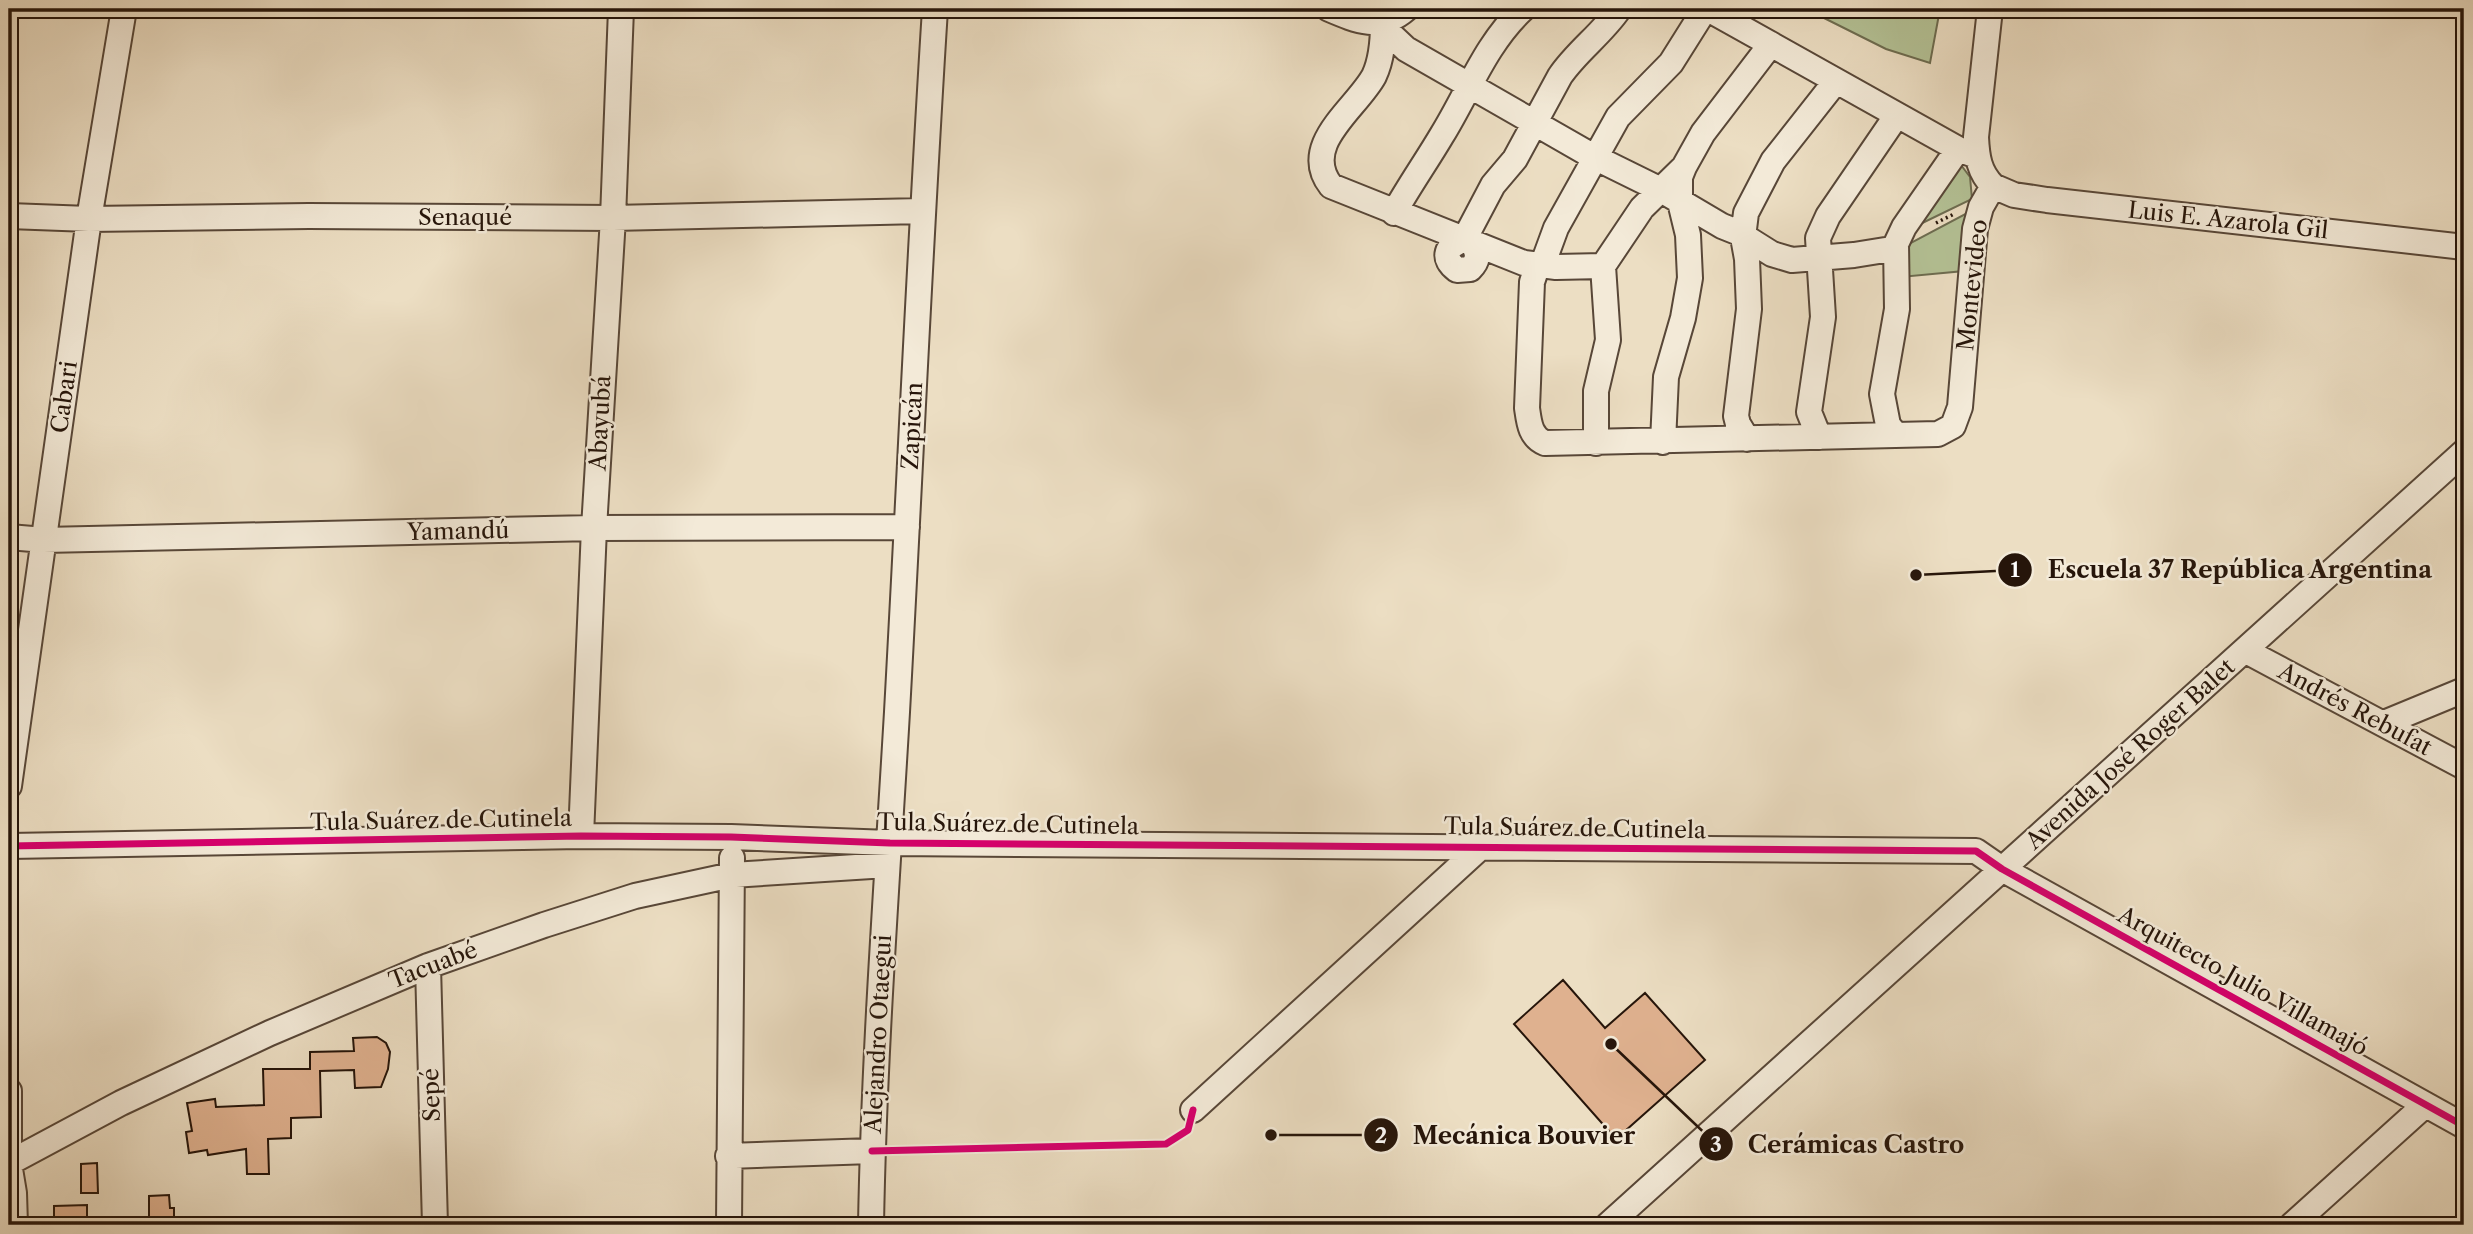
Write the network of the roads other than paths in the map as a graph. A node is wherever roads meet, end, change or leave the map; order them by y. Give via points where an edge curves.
1 (124, 9) edge
2 (621, 9) edge
3 (935, 9) edge
4 (1329, 9) edge
5 (1406, 9) edge
6 (1523, 9) edge
7 (1619, 9) edge
8 (1706, 9) edge
9 (1990, 9) edge
10 (1383, 23) junction
11 (1771, 44) junction
12 (1836, 80) junction
13 (1469, 86) junction
14 (1897, 115) junction
15 (1534, 123) junction
16 (1968, 152) junction
17 (1594, 156) junction
18 (1993, 186) junction
19 (1671, 196) junction
20 (922, 211) junction
21 (1394, 213) junction
22 (9, 216) edge
23 (613, 218) junction
24 (89, 219) junction
25 (1743, 237) junction
26 (1468, 242) junction
27 (2464, 247) edge
28 (1885, 250) dead end
29 (1819, 258) junction
30 (1540, 266) junction
31 (1603, 266) junction
32 (1896, 435) junction
33 (1819, 437) junction
34 (1747, 439) junction
35 (1663, 442) junction
36 (1596, 443) junction
37 (2464, 452) edge
38 (907, 527) junction
39 (594, 528) junction
40 (9, 537) edge
41 (44, 540) junction
42 (2246, 650) junction
43 (2464, 690) edge
44 (2384, 723) junction
45 (2464, 767) edge
46 (9, 786) edge
47 (582, 836) junction
48 (732, 837) junction
49 (9, 846) edge
50 (1481, 847) junction
51 (888, 854) junction
52 (2002, 869) junction
53 (732, 874) junction
54 (428, 966) junction
55 (9, 1091) edge
56 (2425, 1105) junction
57 (1193, 1110) road end
58 (2464, 1126) edge
59 (872, 1151) junction
60 (729, 1156) junction
61 (9, 1163) edge
62 (15, 1225) edge
63 (435, 1225) edge
64 (729, 1225) edge
65 (871, 1225) edge
66 (1608, 1225) edge
67 (2292, 1225) edge

1 - 24 street, Cabari
2 - 23 street, Abayubá
3 - 20 street, Zapicán
4 - 10 street via 1352,19
5 - 10 street
6 - 13 street via 1502,32
7 - 15 street via 1568,65
8 - 11 street
8 - 17 street via 1671,64 1626,108
9 - 16 street via 1977,126
10 - 13 street via 1406,49
10 - 21 street via 1375,74 1324,144 1321,167 1331,186
11 - 12 street
11 - 19 street via 1703,133
12 - 14 street
12 - 25 street via 1760,182 1746,213
13 - 15 street
13 - 21 street
14 - 16 street
14 - 29 street via 1828,216 1818,238
15 - 17 street
15 - 26 street via 1515,159 1493,186
16 - 18 street
16 - 32 street via 1904,227 1896,244 1897,309 1882,394 1888,425
17 - 19 street
17 - 30 street
18 - 27 street, Luis E. Azarola Gil via 2047,200
18 - 32 street, Montevideo via 1975,229 1960,407 1953,426 1938,434
19 - 25 street
19 - 31 street via 1642,208
19 - 35 street via 1688,235 1690,278 1666,377
20 - 23 street, Senaqué
20 - 38 street, Zapicán
21 - 26 street
22 - 24 street, Senaqué
23 - 24 street, Senaqué
23 - 39 street, Abayubá
24 - 41 street, Cabari
25 - 29 street via 1781,258
25 - 34 street via 1749,309 1736,416
26 - 30 street
28 - 29 street
29 - 33 street via 1823,317 1809,412
30 - 31 street
30 - 36 street via 1532,282 1527,408 1531,429 1545,443
31 - 36 street via 1608,340 1596,391
32 - 33 street
33 - 34 street
34 - 35 street
35 - 36 street
37 - 42 street, Avenida José Roger Balet
38 - 39 street, Yamandú
38 - 51 street, Zapicán
39 - 41 street, Yamandú
39 - 47 street, Abayubá
40 - 41 street, Yamandú
41 - 46 street, Cabari
42 - 44 street, Andrés Rebufat
42 - 52 street, Avenida José Roger Balet
43 - 44 street
44 - 45 street, Andrés Rebufat
47 - 48 street, Tula Suárez de Cutinela
47 - 49 street, Tula Suárez de Cutinela
48 - 51 street, Tula Suárez de Cutinela
48 - 53 street
50 - 51 street, Tula Suárez de Cutinela
50 - 52 street, Tula Suárez de Cutinela via 1976,851
50 - 57 street
51 - 53 street, Tacuabé
51 - 59 street, Alejandro Otaegui
52 - 56 street, Arquitecto Julio Villamajó
52 - 66 street, Avenida José Roger Balet
53 - 54 street, Tacuabé via 635,896
53 - 60 street
54 - 61 street, Tacuabé via 199,1065
54 - 63 street, Sepé
55 - 61 street
56 - 58 street, Arquitecto Julio Villamajó
56 - 67 street
59 - 60 street
59 - 65 street, Alejandro Otaegui
60 - 64 street
61 - 62 street

